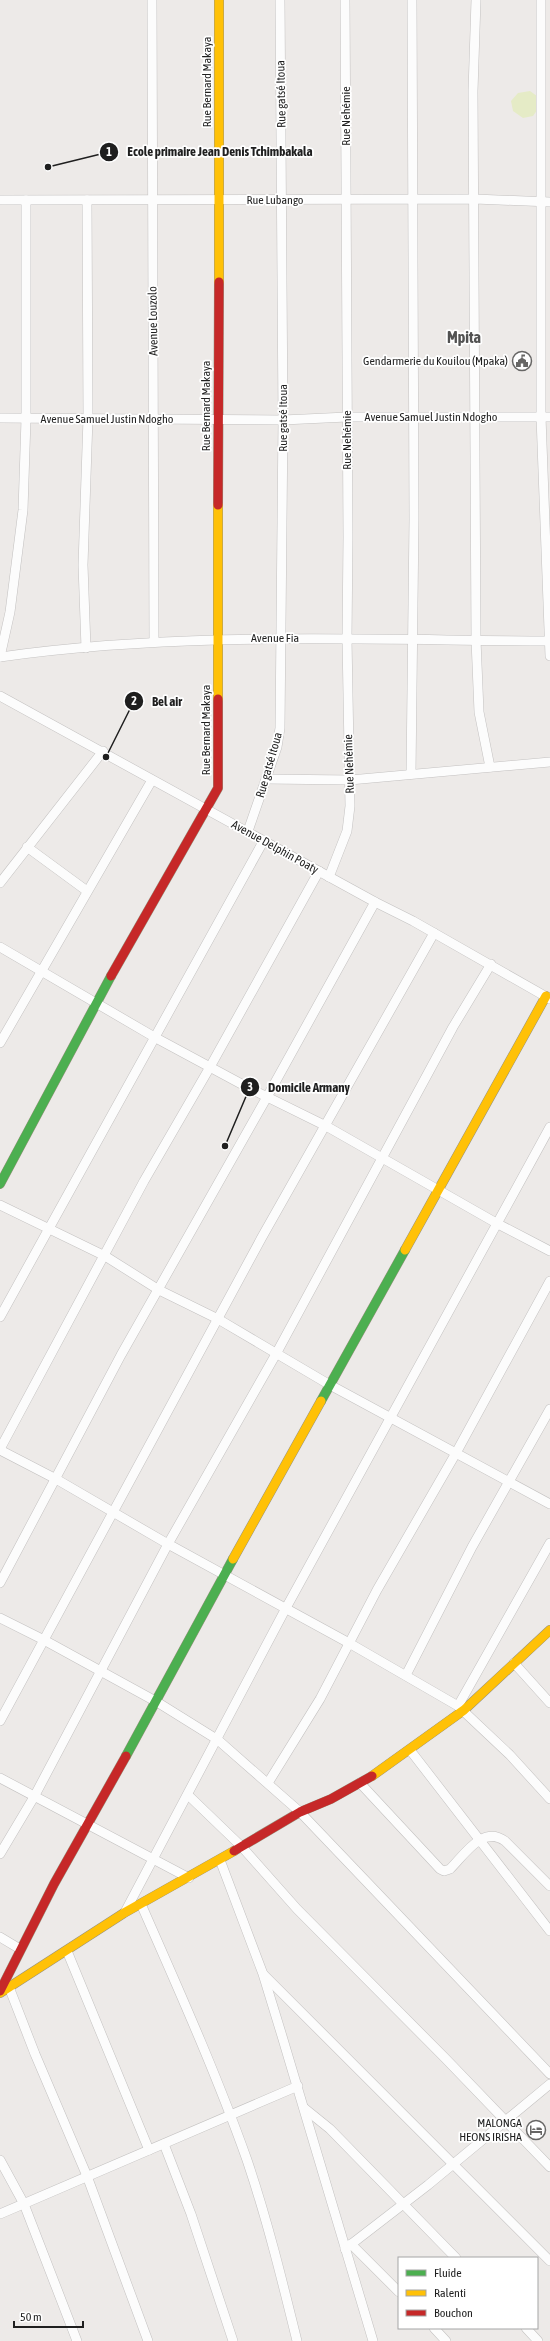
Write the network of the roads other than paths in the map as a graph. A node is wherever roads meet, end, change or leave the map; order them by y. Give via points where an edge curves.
1 (152, 0) edge
2 (219, 0) edge
3 (280, 0) edge
4 (345, 0) edge
5 (412, 0) edge
6 (476, 0) edge
7 (541, 0) edge
8 (412, 199) junction
9 (475, 199) junction
10 (0, 200) edge
11 (26, 200) junction
12 (88, 200) junction
13 (152, 200) junction
14 (219, 200) junction
15 (283, 200) junction
16 (346, 200) junction
17 (546, 202) edge
18 (347, 417) junction
19 (412, 417) junction
20 (546, 417) edge
21 (0, 418) edge
22 (88, 418) junction
23 (154, 418) junction
24 (474, 418) junction
25 (26, 419) junction
26 (218, 419) junction
27 (283, 420) junction
28 (280, 638) junction
29 (414, 638) junction
30 (218, 639) junction
31 (347, 639) junction
32 (476, 640) junction
33 (549, 641) edge
34 (154, 642) junction
35 (86, 648) junction
36 (550, 656) edge
37 (0, 657) edge
38 (0, 696) edge
39 (103, 751) junction
40 (550, 762) edge
41 (490, 767) junction
42 (411, 774) junction
43 (266, 779) junction
44 (152, 780) junction
45 (350, 780) junction
46 (207, 809) junction
47 (248, 832) junction
48 (264, 840) junction
49 (27, 847) junction
50 (319, 871) junction
51 (329, 877) junction
52 (0, 883) edge
53 (87, 891) junction
54 (375, 902) junction
55 (434, 933) junction
56 (0, 947) edge
57 (491, 964) junction
58 (42, 971) junction
59 (548, 997) edge
60 (97, 1002) junction
61 (156, 1038) junction
62 (0, 1044) edge
63 (210, 1067) junction
64 (268, 1097) junction
65 (326, 1126) junction
66 (550, 1127) edge
67 (384, 1158) junction
68 (0, 1184) edge
69 (438, 1190) junction
70 (0, 1205) edge
71 (498, 1224) junction
72 (49, 1229) junction
73 (550, 1251) edge
74 (105, 1256) junction
75 (550, 1281) edge
76 (159, 1290) junction
77 (0, 1317) edge
78 (218, 1319) junction
79 (276, 1354) junction
80 (330, 1385) junction
81 (550, 1409) edge
82 (392, 1418) junction
83 (0, 1450) edge
84 (456, 1453) junction
85 (56, 1479) junction
86 (510, 1482) junction
87 (550, 1504) edge
88 (114, 1511) junction
89 (550, 1543) edge
90 (168, 1544) junction
91 (225, 1575) junction
92 (0, 1583) edge
93 (286, 1608) junction
94 (0, 1618) edge
95 (550, 1630) edge
96 (44, 1640) junction
97 (349, 1643) junction
98 (514, 1663) junction
99 (100, 1672) junction
100 (406, 1675) junction
101 (157, 1702) junction
102 (550, 1703) edge
103 (461, 1708) junction
104 (0, 1720) edge
105 (218, 1740) junction
106 (410, 1750) junction
107 (0, 1778) edge
108 (268, 1783) junction
109 (360, 1783) junction
110 (188, 1795) junction
111 (34, 1797) junction
112 (550, 1800) edge
113 (300, 1812) junction
114 (88, 1825) junction
115 (478, 1840) junction
116 (242, 1847) junction
117 (0, 1854) edge
118 (152, 1860) junction
119 (220, 1860) junction
120 (189, 1878) junction
121 (550, 1886) edge
122 (141, 1904) junction
123 (124, 1913) junction
124 (550, 1931) edge
125 (0, 1937) edge
126 (20, 1949) junction
127 (67, 1951) junction
128 (263, 1974) junction
129 (10, 1987) junction
130 (0, 1992) edge
131 (550, 2074) edge
132 (550, 2084) edge
133 (298, 2086) junction
134 (304, 2108) junction
135 (230, 2116) junction
136 (505, 2122) junction
137 (164, 2144) junction
138 (149, 2150) junction
139 (0, 2160) edge
140 (453, 2164) junction
141 (550, 2167) edge
142 (87, 2176) junction
143 (24, 2204) junction
144 (404, 2204) junction
145 (0, 2214) edge
146 (348, 2246) junction
147 (455, 2257) edge
148 (550, 2261) edge
149 (398, 2291) edge
150 (435, 2329) edge
151 (527, 2329) edge
152 (77, 2341) edge
153 (147, 2341) edge
154 (233, 2341) edge
155 (297, 2341) edge
156 (373, 2341) edge
157 (446, 2341) edge
158 (538, 2341) edge

1 - 13 street, Avenue Louzolo
2 - 14 street, Rue Bernard Makaya
3 - 15 street, Rue gatsé Itoua
4 - 16 street, Rue Nehémie
5 - 8 street
6 - 9 street via 472,91
7 - 17 street
8 - 9 street, Rue Lubango
8 - 16 street, Rue Lubango
8 - 19 street
9 - 17 street, Rue Lubango
9 - 24 street
10 - 11 street, Rue Lubango
11 - 12 street, Rue Lubango
11 - 25 street
12 - 13 street, Rue Lubango
12 - 22 street
13 - 14 street, Rue Lubango
13 - 23 street, Avenue Louzolo
14 - 15 street, Rue Lubango
14 - 26 street, Rue Bernard Makaya
15 - 16 street, Rue Lubango
15 - 27 street, Rue gatsé Itoua
16 - 18 street, Rue Nehémie
17 - 20 street
18 - 19 street, Avenue Samuel Justin Ndogho
18 - 27 street, Avenue Samuel Justin Ndogho
18 - 31 street, Rue Nehémie
19 - 24 street, Avenue Samuel Justin Ndogho
19 - 29 street
20 - 24 street, Avenue Samuel Justin Ndogho
20 - 33 street
21 - 25 street, Avenue Samuel Justin Ndogho
22 - 23 street, Avenue Samuel Justin Ndogho
22 - 25 street, Avenue Samuel Justin Ndogho
22 - 35 street via 83,564
23 - 26 street, Avenue Samuel Justin Ndogho
23 - 34 street, Avenue Louzolo
24 - 32 street
25 - 37 street via 20,546
26 - 27 street, Avenue Samuel Justin Ndogho
26 - 30 street, Rue Bernard Makaya
27 - 28 street, Rue gatsé Itoua
28 - 30 street, Avenue Fia
28 - 31 street, Avenue Fia
28 - 43 street, Rue gatsé Itoua via 280,728
29 - 31 street, Avenue Fia
29 - 32 street, Avenue Fia
29 - 42 street
30 - 34 street, Avenue Fia
30 - 46 street, Rue Bernard Makaya via 218,788
31 - 45 street, Rue Nehémie
32 - 33 street, Avenue Fia
32 - 41 street via 479,712
33 - 36 street
34 - 35 street, Avenue Fia
35 - 37 street, Avenue Fia
38 - 39 street, Avenue Delphin Poaty
39 - 44 street, Avenue Delphin Poaty
39 - 49 street
40 - 41 street
41 - 42 street
42 - 45 street
43 - 45 street
43 - 47 street, Rue gatsé Itoua
44 - 46 street, Avenue Delphin Poaty
44 - 53 street
45 - 51 street, Rue Nehémie via 347,831
46 - 47 street, Avenue Delphin Poaty
46 - 60 street, Rue Bernard Makaya
47 - 48 street, Avenue Delphin Poaty
48 - 50 street, Avenue Delphin Poaty
48 - 61 street
49 - 52 street
49 - 53 street
50 - 51 street, Avenue Delphin Poaty
50 - 63 street
51 - 54 street, Avenue Delphin Poaty
53 - 58 street
54 - 55 street, Avenue Delphin Poaty
54 - 64 street
55 - 57 street, Avenue Delphin Poaty
55 - 65 street
56 - 58 street
57 - 59 street, Avenue Delphin Poaty
57 - 67 street via 453,1027
58 - 60 street
58 - 62 street
59 - 69 street
60 - 61 street
60 - 68 street, Rue Bernard Makaya
61 - 63 street
61 - 72 street
63 - 64 street
63 - 74 street via 148,1174
64 - 65 street
64 - 76 street
65 - 67 street
65 - 78 street
66 - 71 street
67 - 69 street
67 - 79 street
69 - 71 street
69 - 80 street
70 - 72 street
71 - 73 street
71 - 82 street
72 - 74 street
72 - 77 street
74 - 76 street
74 - 83 street
75 - 84 street
76 - 78 street
76 - 85 street via 121,1355
78 - 79 street
78 - 88 street
79 - 80 street
79 - 90 street
80 - 82 street
80 - 91 street
81 - 86 street
82 - 84 street
82 - 93 street
83 - 85 street
84 - 86 street
84 - 97 street
85 - 88 street
85 - 92 street
86 - 87 street
86 - 100 street via 472,1547
88 - 90 street
88 - 96 street
89 - 103 street
90 - 91 street
90 - 99 street
91 - 93 street
91 - 101 street
93 - 97 street
93 - 105 street
94 - 96 street
95 - 98 street
96 - 99 street
96 - 104 street
97 - 100 street
97 - 108 street via 320,1699
98 - 102 street
98 - 103 street
99 - 101 street
99 - 111 street
100 - 103 street
101 - 105 street
101 - 114 street
103 - 106 street
103 - 112 street via 510,1755
105 - 108 street
105 - 110 street
106 - 109 street
106 - 115 street
107 - 111 street
108 - 113 street
109 - 113 street
109 - 115 street via 440,1869 450,1869
110 - 116 street
110 - 118 street
111 - 114 street
111 - 117 street
113 - 116 street
113 - 131 street
114 - 118 street
114 - 126 street
115 - 121 street via 491,1835 498,1836
115 - 124 street
116 - 119 street
116 - 136 street via 297,1909
118 - 120 street
118 - 123 street
119 - 120 street
119 - 128 street
120 - 122 street
122 - 123 street
122 - 135 street
123 - 127 street
125 - 126 street
126 - 130 street
127 - 129 street
127 - 138 street
128 - 133 street
128 - 140 street
129 - 130 street
129 - 142 street via 35,2054
132 - 136 street
133 - 134 street
133 - 135 street
134 - 144 street via 330,2129
134 - 146 street
135 - 137 street
135 - 155 street via 269,2229
136 - 140 street
136 - 141 street
137 - 138 street
137 - 154 street via 191,2214
138 - 142 street
139 - 143 street
140 - 144 street
140 - 148 street
142 - 143 street
142 - 153 street
143 - 145 street
143 - 152 street
144 - 146 street
144 - 147 street
146 - 149 street
146 - 156 street
150 - 157 street
151 - 158 street

